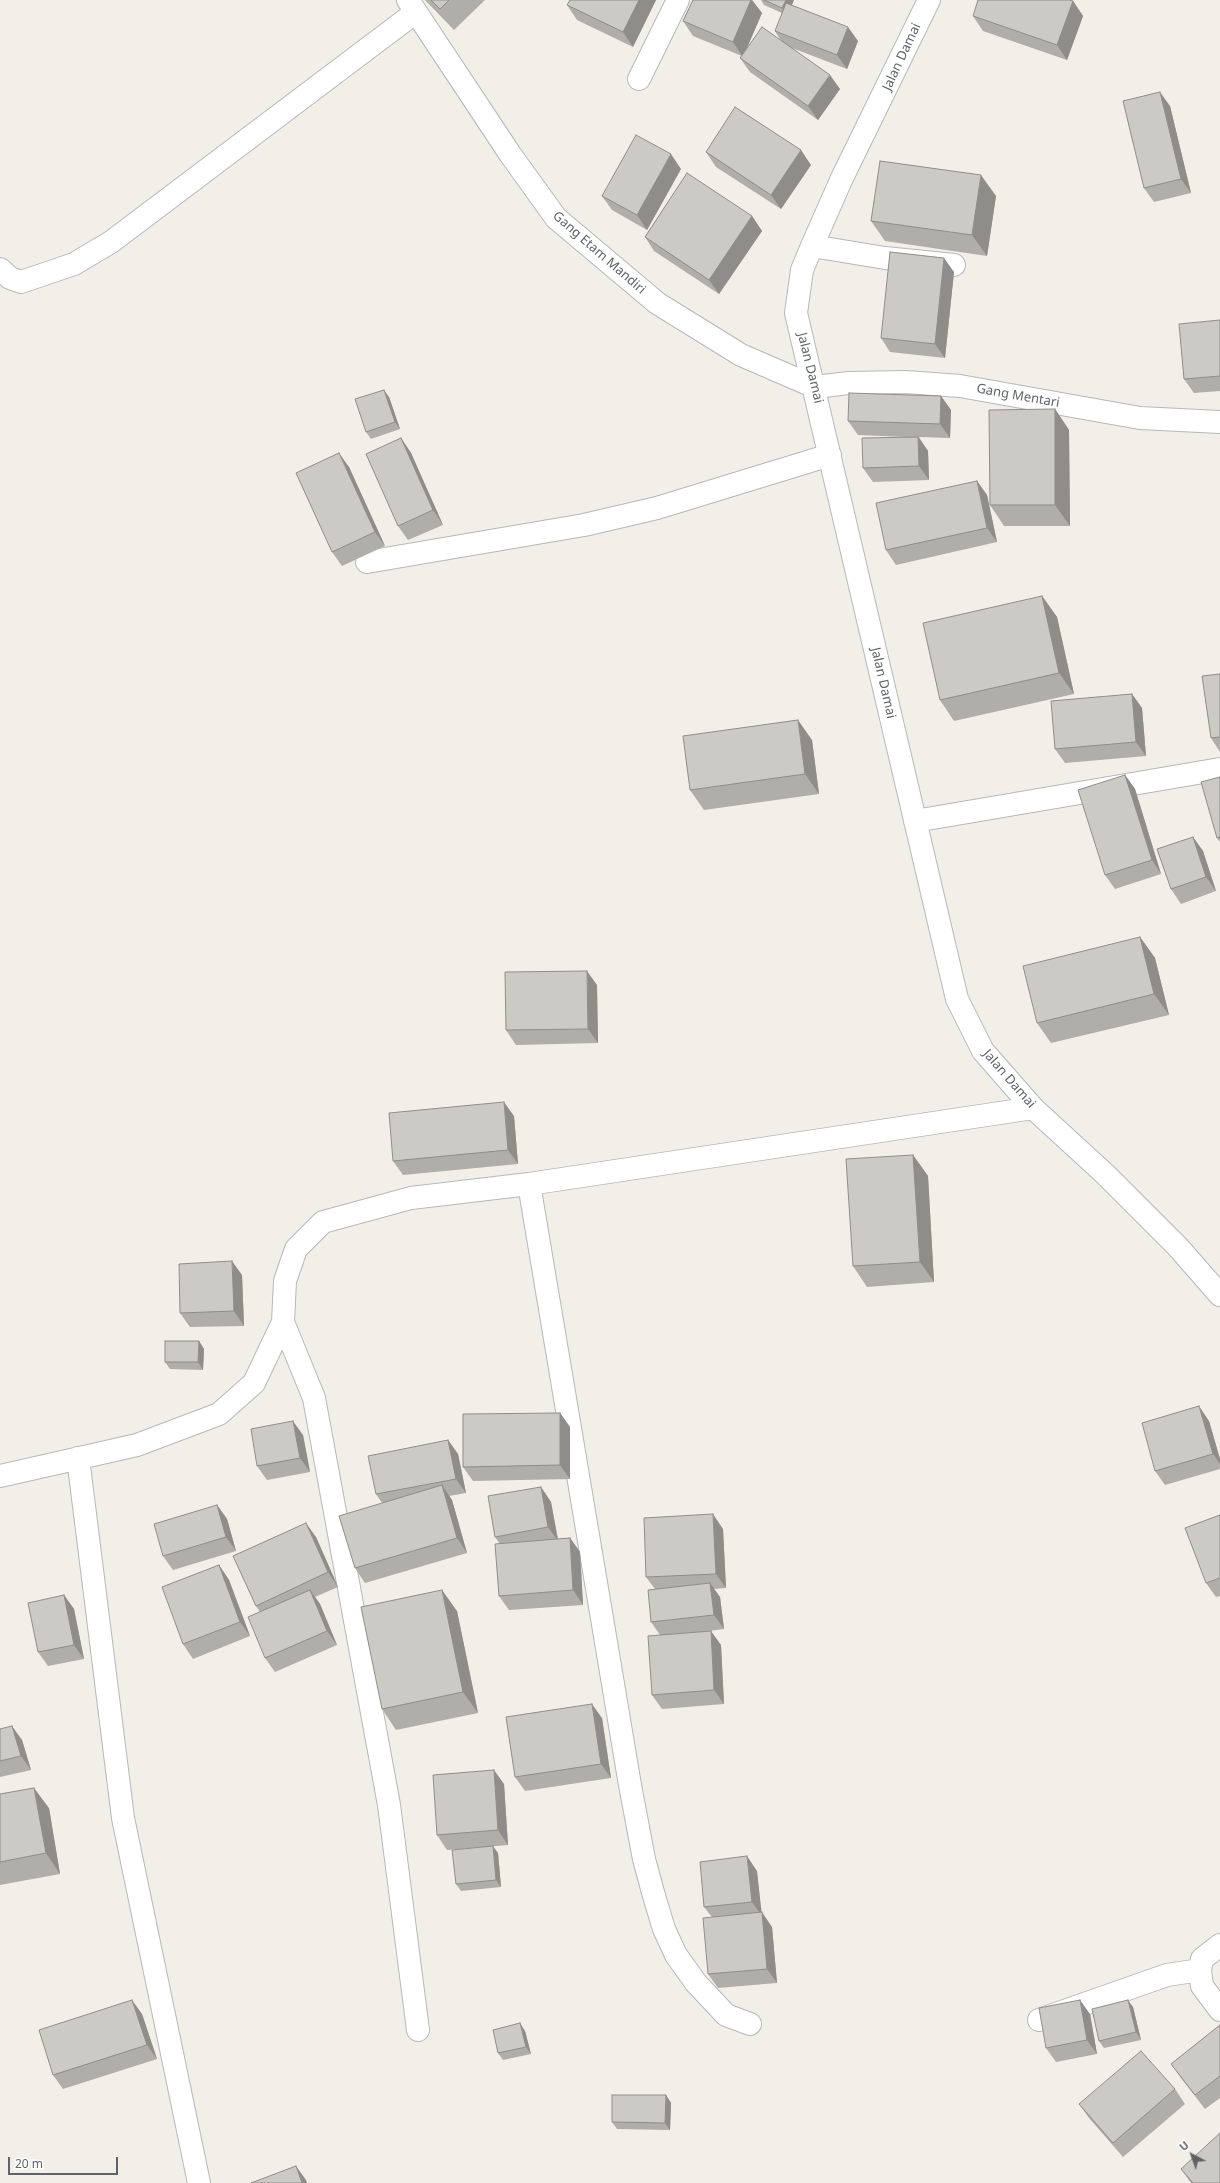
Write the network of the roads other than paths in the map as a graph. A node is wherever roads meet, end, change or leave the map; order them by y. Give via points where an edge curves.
1 (678, 0) edge
2 (929, 0) edge
3 (412, 6) edge
4 (639, 79) dead end
5 (812, 246) junction
6 (954, 265) dead end
7 (0, 269) edge
8 (815, 387) junction
9 (1220, 422) edge
10 (830, 455) junction
11 (367, 562) dead end
12 (1220, 770) edge
13 (915, 821) junction
14 (1033, 1108) junction
15 (529, 1184) junction
16 (1220, 1295) edge
17 (283, 1322) junction
18 (78, 1458) junction
19 (0, 1476) edge
20 (1220, 1945) edge
21 (1200, 1970) junction
22 (1220, 2010) edge
23 (1039, 2020) edge
24 (750, 2024) dead end
25 (418, 2030) dead end
26 (199, 2183) edge

1 - 4 street
2 - 5 street, Jalan Damai via 842,178
3 - 7 street via 111,242 74,264 21,282 10,278
3 - 8 street, Gang Etam Mandiri via 510,154 556,218 657,303 741,355
5 - 6 street via 885,258
5 - 8 street, Jalan Damai via 802,270 796,312
8 - 9 street, Gang Mentari via 849,383 906,382 960,386 1140,418
8 - 10 street, Jalan Damai
10 - 11 street via 657,508 591,524
10 - 13 street, Jalan Damai
12 - 13 street
13 - 14 street, Jalan Damai via 957,999 984,1052
14 - 15 street
14 - 16 street, Jalan Damai via 1105,1174 1178,1247
15 - 17 street via 411,1198 323,1222 296,1249 285,1281
15 - 24 street via 644,1859 664,1929 676,1955 696,1984 726,2014
17 - 18 street via 254,1384 219,1414 137,1444
17 - 25 street via 314,1398 389,1805
18 - 19 street
18 - 26 street via 123,1818
20 - 21 street via 1202,1959
21 - 22 street via 1202,1986
21 - 23 street via 1167,1975

